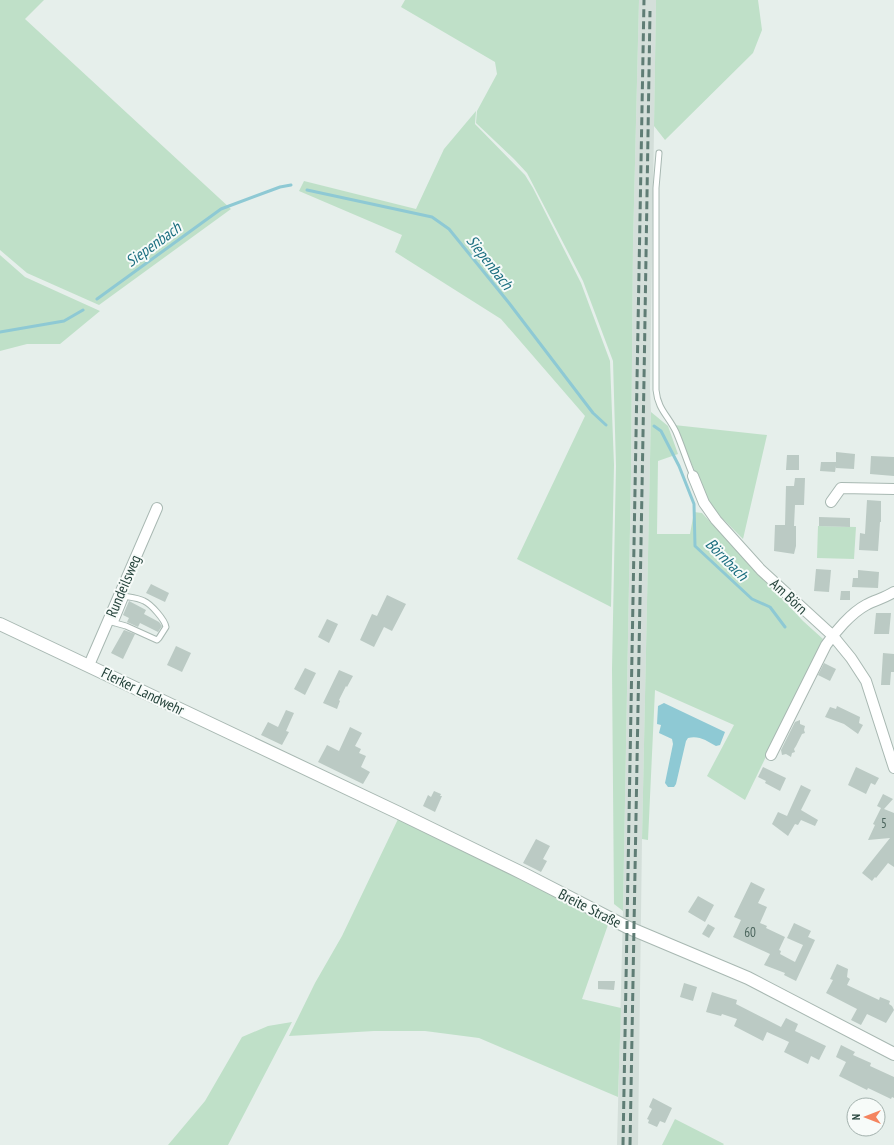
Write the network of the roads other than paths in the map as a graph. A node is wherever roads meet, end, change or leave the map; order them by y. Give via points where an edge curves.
1 (659, 153) dead end
2 (692, 476) joint
3 (894, 489) edge
4 (831, 502) dead end
5 (156, 508) dead end
6 (894, 592) edge
7 (123, 596) junction
8 (112, 622) junction
9 (0, 624) edge
10 (833, 636) junction
11 (89, 665) junction
12 (771, 755) dead end
13 (286, 759) joint
14 (894, 768) edge
15 (894, 1054) edge

1 - 2 lane via 656,188 656,390 659,405 676,433
2 - 10 street, Am Börn via 704,503 716,520 761,570
3 - 4 street via 840,488
5 - 7 street, Rundeilsweg
6 - 10 street via 864,606
7 - 8 street, Rundeilsweg
7 - 8 lane via 144,601 159,615 166,627 157,640
8 - 11 street, Rundeilsweg
9 - 11 street, Flerker Landwehr
10 - 12 street via 826,645
10 - 14 street, Am Börn via 866,681
11 - 13 street, Flerker Landwehr
13 - 15 street, Breite Straße via 627,927 748,978

